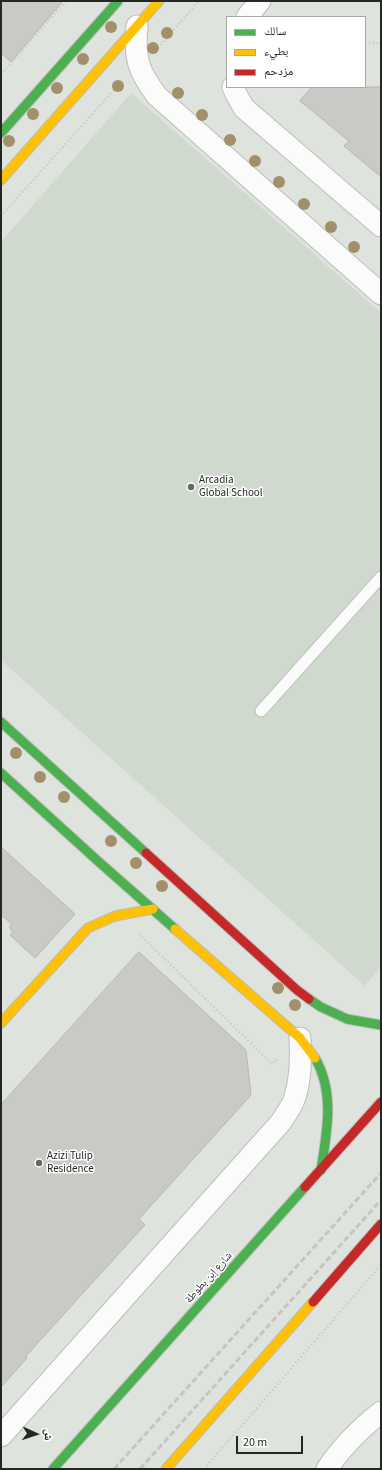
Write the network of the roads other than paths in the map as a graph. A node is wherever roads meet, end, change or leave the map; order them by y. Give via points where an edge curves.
1 (118, 1) edge
2 (159, 1) edge
3 (260, 1) edge
4 (247, 16) edge
5 (137, 26) junction
6 (234, 88) edge
7 (1, 133) edge
8 (1, 180) edge
9 (381, 226) edge
10 (381, 294) edge
11 (381, 577) edge
12 (261, 711) dead end
13 (1, 722) edge
14 (1, 773) edge
15 (153, 910) junction
16 (1, 1023) edge
17 (381, 1025) edge
18 (300, 1038) junction
19 (381, 1102) edge
20 (321, 1170) junction
21 (379, 1227) edge
22 (381, 1412) edge
23 (1, 1436) edge
24 (53, 1469) edge
25 (166, 1469) edge
26 (327, 1469) edge

1 - 7 street
2 - 5 street
3 - 4 street
5 - 8 street
5 - 10 street via 135,45 138,64 146,81 158,96
6 - 9 street via 244,108
11 - 12 lane
13 - 17 street via 297,990 320,1007 347,1019
14 - 15 street
15 - 16 street via 115,916 88,928
15 - 18 street
18 - 20 street via 313,1054 323,1073 328,1096 328,1122
18 - 23 street via 299,1081 294,1102 281,1122
19 - 20 street, شارع إبن بطوطة
20 - 24 street, شارع إبن بطوطة
21 - 25 street
22 - 26 street via 366,1424 332,1460

